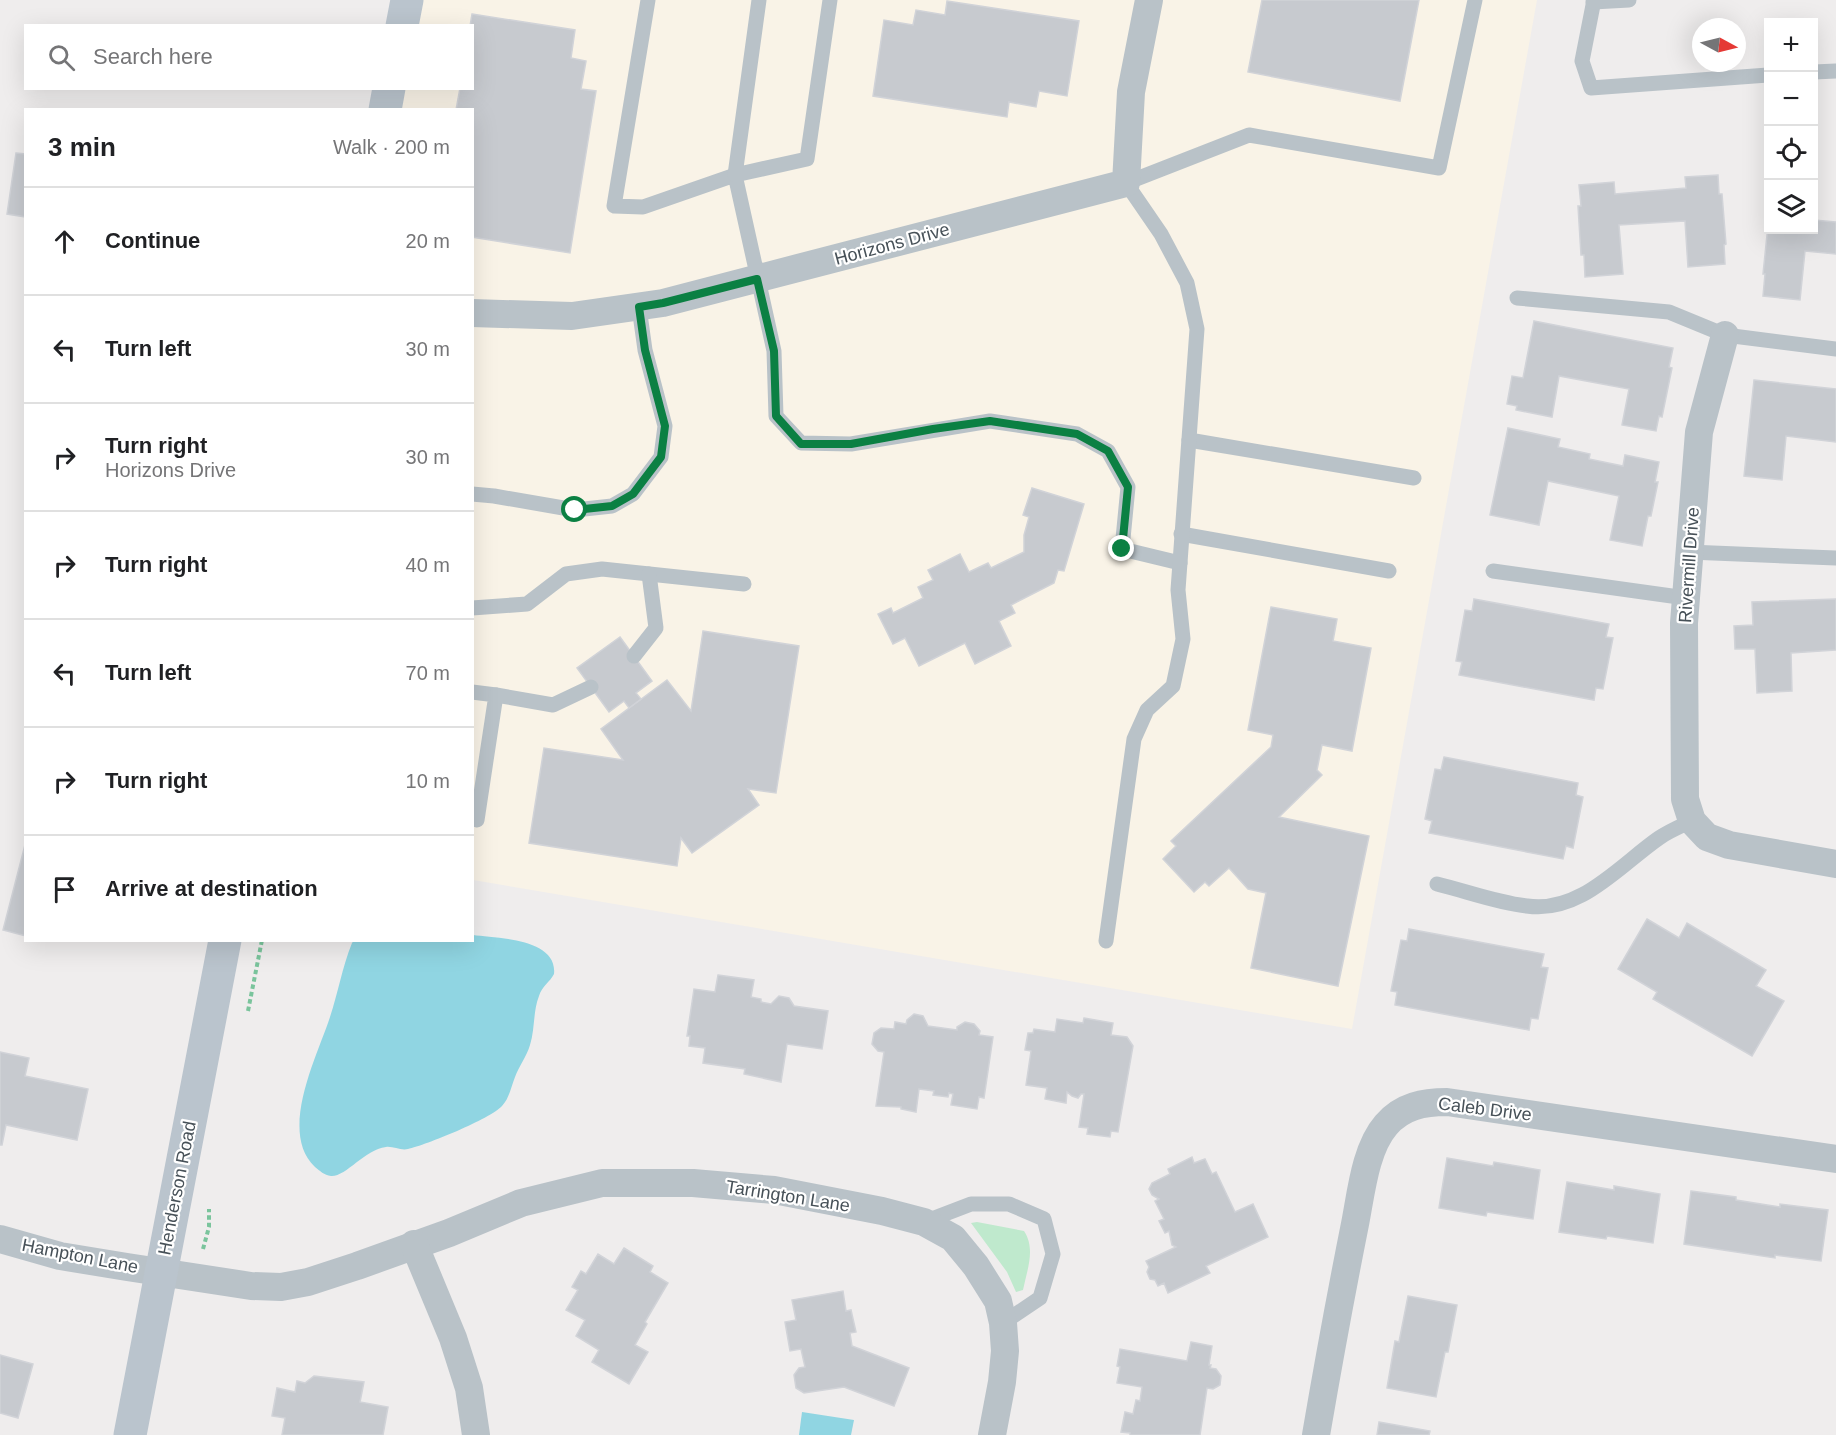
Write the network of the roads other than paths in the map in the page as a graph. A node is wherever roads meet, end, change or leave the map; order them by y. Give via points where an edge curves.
1 (406, 0) edge
2 (648, 0) edge
3 (759, 0) edge
4 (830, 0) edge
5 (1149, 0) edge
6 (1475, 0) edge
7 (1629, 0) edge
8 (1594, 1) edge
9 (402, 24) edge
10 (1836, 70) edge
11 (1818, 72) edge
12 (1764, 75) edge
13 (390, 90) edge
14 (386, 108) edge
15 (735, 175) junction
16 (1126, 183) junction
17 (757, 279) junction
18 (1517, 298) dead end
19 (639, 307) junction
20 (474, 313) edge
21 (1725, 335) junction
22 (1836, 349) edge
23 (1189, 440) junction
24 (1414, 478) dead end
25 (474, 494) edge
26 (1181, 534) junction
27 (1689, 552) junction
28 (1836, 558) edge
29 (1180, 563) junction
30 (1389, 571) dead end
31 (1493, 571) dead end
32 (649, 574) junction
33 (744, 584) dead end
34 (1686, 598) junction
35 (474, 608) edge
36 (634, 656) dead end
37 (591, 687) dead end
38 (474, 692) edge
39 (496, 695) junction
40 (1689, 810) junction
41 (474, 819) edge
42 (1836, 864) edge
43 (1437, 884) dead end
44 (1106, 941) dead end
45 (225, 942) edge
46 (1836, 1159) edge
47 (924, 1222) junction
48 (0, 1239) edge
49 (414, 1244) junction
50 (161, 1271) junction
51 (1003, 1323) junction
52 (130, 1435) edge
53 (476, 1435) edge
54 (992, 1435) edge
55 (1316, 1435) edge

1 - 9 main road
2 - 15 lane via 614,206 643,207
3 - 15 lane
4 - 15 lane via 807,159
5 - 16 street via 1131,92
6 - 16 lane via 1439,168 1249,135
7 - 8 lane
8 - 12 lane via 1582,61 1591,88
10 - 11 lane
13 - 14 main road
15 - 17 lane
16 - 17 street, Horizons Drive
16 - 23 lane via 1161,234 1186,283 1197,329
17 - 19 street, Horizons Drive
17 - 29 lane via 774,351 776,416 801,444 851,444 990,421 1077,434 1108,451 1128,487 1122,549
18 - 21 lane via 1669,312
19 - 20 street, Horizons Drive via 572,316
19 - 25 lane via 645,350 665,426 661,457 633,494 612,506 575,510
21 - 22 lane
21 - 27 street, Rivermill Drive via 1699,432
23 - 24 lane
23 - 26 lane
26 - 29 lane
26 - 30 lane
27 - 28 lane
27 - 34 street, Rivermill Drive
29 - 44 lane via 1178,590 1183,639 1173,686 1147,710 1134,739
31 - 34 lane
32 - 33 lane
32 - 35 lane via 602,569 566,574 527,604
32 - 36 lane via 656,628
34 - 40 street, Rivermill Drive
37 - 39 lane via 553,705
38 - 39 lane
39 - 41 lane via 477,820
40 - 42 street via 1707,837 1729,845
40 - 43 lane via 1616,873 1559,904 1528,907
45 - 50 main road, Henderson Road
46 - 55 street, Caleb Drive via 1447,1102 1408,1108 1385,1126 1367,1166
47 - 49 street, Tarrington Lane via 774,1190 693,1183 602,1184 521,1203
47 - 51 street, Tarrington Lane via 953,1238 976,1266 998,1301
47 - 51 lane via 971,1204 1009,1204 1044,1219 1053,1254 1040,1298
48 - 50 street, Hampton Lane via 60,1256
49 - 50 street, Tarrington Lane via 308,1282 281,1287
49 - 53 street via 453,1338 469,1388
50 - 52 main road, Henderson Road
51 - 54 street, Tarrington Lane via 1002,1382

